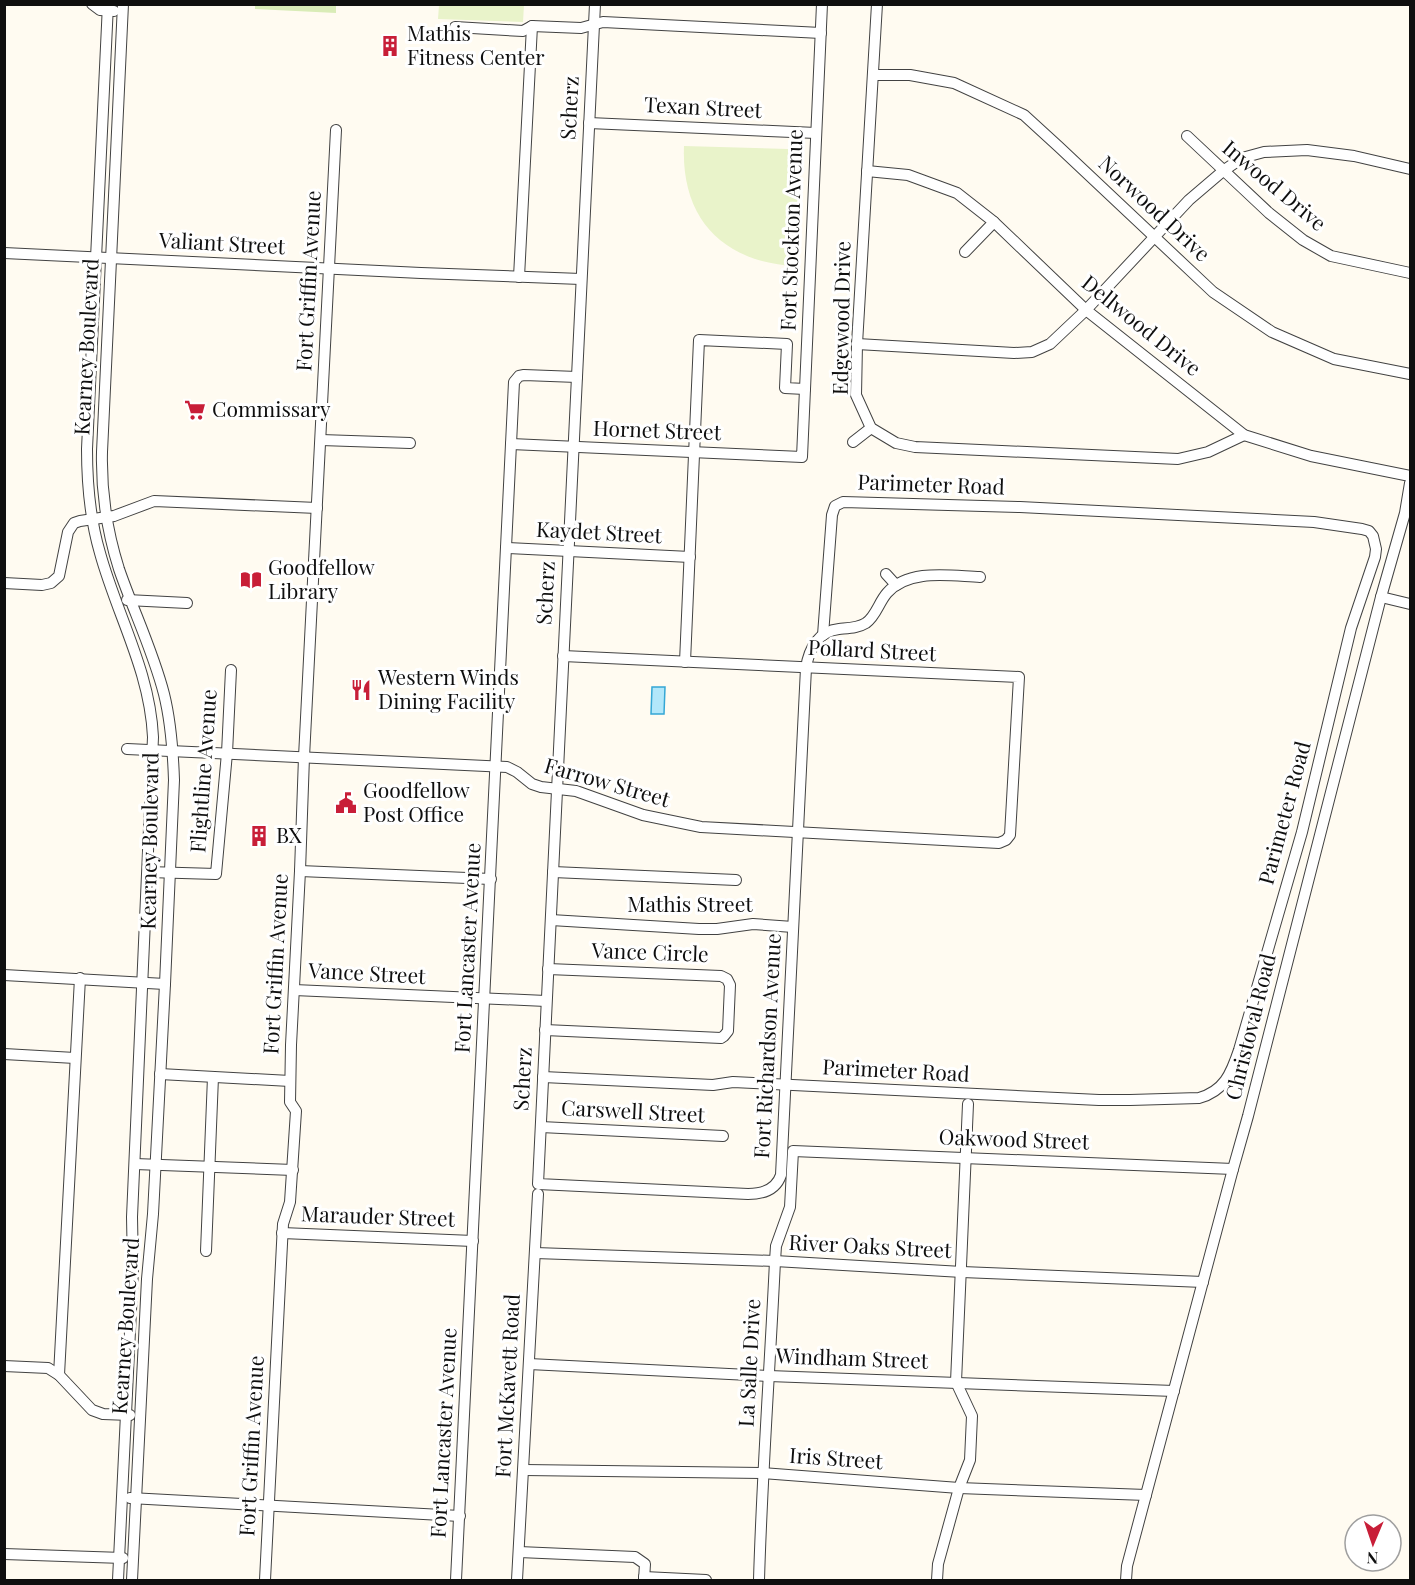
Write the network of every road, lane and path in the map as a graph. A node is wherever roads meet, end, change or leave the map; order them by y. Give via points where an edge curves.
1 (92, 4) edge
2 (595, 4) edge
3 (822, 4) edge
4 (877, 4) edge
5 (108, 8) edge
6 (123, 8) edge
7 (594, 24) junction
8 (532, 26) junction
9 (455, 27) dead end
10 (821, 33) junction
11 (874, 75) junction
12 (589, 123) junction
13 (336, 130) dead end
14 (816, 133) junction
15 (1187, 136) dead end
16 (1410, 169) edge
17 (867, 171) junction
18 (1223, 171) junction
19 (994, 222) junction
20 (1155, 238) junction
21 (965, 252) dead end
22 (4, 253) edge
23 (97, 257) junction
24 (111, 258) junction
25 (329, 269) junction
26 (1410, 273) edge
27 (519, 277) junction
28 (581, 279) junction
29 (1086, 310) junction
30 (857, 344) junction
31 (1410, 374) edge
32 (577, 377) junction
33 (805, 389) junction
34 (871, 428) junction
35 (1244, 435) junction
36 (321, 440) junction
37 (853, 442) dead end
38 (410, 443) dead end
39 (511, 444) junction
40 (574, 447) junction
41 (695, 451) junction
42 (802, 457) joint
43 (1410, 476) edge
44 (1410, 483) edge
45 (317, 508) junction
46 (1407, 514) edge
47 (106, 518) junction
48 (92, 519) junction
49 (506, 548) junction
50 (568, 551) junction
51 (690, 557) junction
52 (886, 574) dead end
53 (980, 577) dead end
54 (4, 583) edge
55 (896, 585) junction
56 (1381, 597) junction
57 (117, 600) junction
58 (131, 600) junction
59 (187, 603) dead end
60 (1410, 604) edge
61 (823, 635) junction
62 (563, 656) junction
63 (685, 662) junction
64 (806, 668) junction
65 (231, 670) dead end
66 (127, 749) dead end
67 (153, 750) junction
68 (173, 751) junction
69 (227, 753) junction
70 (304, 757) junction
71 (495, 766) junction
72 (556, 790) junction
73 (798, 832) junction
74 (1008, 838) joint
75 (300, 871) junction
76 (147, 872) junction
77 (170, 872) junction
78 (553, 872) junction
79 (491, 879) junction
80 (736, 880) dead end
81 (551, 920) junction
82 (793, 927) junction
83 (548, 969) junction
84 (4, 975) edge
85 (80, 978) junction
86 (142, 982) junction
87 (165, 984) junction
88 (294, 990) junction
89 (485, 998) junction
90 (546, 1001) junction
91 (545, 1030) junction
92 (4, 1054) edge
93 (75, 1058) junction
94 (160, 1074) junction
95 (213, 1077) junction
96 (543, 1077) junction
97 (290, 1081) junction
98 (786, 1086) junction
99 (968, 1104) dead end
100 (541, 1127) junction
101 (723, 1136) dead end
102 (793, 1151) joint
103 (965, 1158) junction
104 (135, 1164) junction
105 (155, 1165) junction
106 (209, 1167) junction
107 (1233, 1169) junction
108 (293, 1170) junction
109 (538, 1189) junction
110 (282, 1233) junction
111 (473, 1241) junction
112 (206, 1251) dead end
113 (535, 1253) junction
114 (775, 1261) junction
115 (962, 1272) junction
116 (1203, 1282) junction
117 (529, 1364) junction
118 (4, 1366) edge
119 (59, 1376) junction
120 (769, 1376) junction
121 (956, 1382) junction
122 (1174, 1391) junction
123 (125, 1415) junction
124 (140, 1416) junction
125 (524, 1470) junction
126 (762, 1473) junction
127 (959, 1488) junction
128 (1146, 1495) junction
129 (122, 1497) junction
130 (136, 1498) junction
131 (268, 1504) junction
132 (460, 1516) junction
133 (519, 1552) junction
134 (4, 1554) edge
135 (119, 1558) junction
136 (133, 1558) junction
137 (644, 1579) edge
138 (118, 1581) edge
139 (132, 1581) edge
140 (265, 1581) edge
141 (456, 1581) edge
142 (518, 1581) edge
143 (706, 1581) edge
144 (759, 1581) edge
145 (937, 1581) edge
146 (1126, 1581) edge

1 - 5 street via 100,10
2 - 7 street, Scherz
3 - 10 street, Fort Stockton Avenue
4 - 11 street, Edgewood Drive
5 - 6 street
5 - 23 street, Kearney Boulevard
6 - 24 street, Kearney Boulevard
7 - 8 street via 581,28
7 - 10 street
7 - 12 street, Scherz
8 - 9 street via 524,31
8 - 27 street
10 - 14 street, Fort Stockton Avenue
11 - 17 street, Edgewood Drive
11 - 20 street, Norwood Drive via 910,75 954,83 1024,115
12 - 14 street, Texan Street
12 - 28 street, Scherz
13 - 25 street, Fort Griffin Avenue
14 - 33 street, Fort Stockton Avenue
15 - 18 street, Inwood Drive
16 - 18 street via 1307,150 1264,152 1242,158
17 - 19 street, Dellwood Drive via 908,175 957,193
17 - 30 street, Edgewood Drive
18 - 20 street via 1189,200
18 - 26 street, Inwood Drive via 1303,240 1331,256
19 - 21 street
19 - 29 street, Dellwood Drive
20 - 29 street
20 - 31 street, Norwood Drive via 1213,292 1272,332 1334,359
22 - 23 street, Valiant Street
23 - 24 street, Valiant Street
23 - 48 street, Kearney Boulevard via 87,449
24 - 25 street, Valiant Street
24 - 47 street, Kearney Boulevard via 101,466
25 - 27 street, Valiant Street
25 - 36 street, Fort Griffin Avenue
27 - 28 street, Valiant Street
28 - 32 street, Scherz
29 - 30 street via 1050,344 1032,352
29 - 35 street, Dellwood Drive
30 - 34 street, Edgewood Drive via 856,395
32 - 39 street, Fort Lancaster Avenue via 516,378
32 - 40 street, Scherz
33 - 41 street via 785,388 787,344 699,340
33 - 42 street, Fort Stockton Avenue
34 - 35 street via 896,443 915,447 1178,459 1208,452
34 - 37 street
35 - 43 street, Dellwood Drive via 1311,456
36 - 38 street
36 - 45 street, Fort Griffin Avenue
39 - 40 street, Hornet Street
39 - 49 street, Fort Lancaster Avenue
40 - 41 street, Hornet Street
40 - 50 street, Scherz
41 - 42 street, Hornet Street
41 - 51 street
44 - 46 street, Christoval Road
45 - 47 street via 159,501
45 - 70 street, Fort Griffin Avenue
46 - 56 street, Christoval Road
47 - 48 street
47 - 58 street, Kearney Boulevard
48 - 54 street via 74,523 68,532 59,576 51,583
48 - 57 street, Kearney Boulevard
49 - 50 street, Kaydet Street
49 - 71 street, Fort Lancaster Avenue
50 - 51 street, Kaydet Street
50 - 62 street, Scherz
51 - 63 street
52 - 55 street
53 - 55 street via 930,576
55 - 61 street via 866,623
56 - 60 street
56 - 107 street, Christoval Road
57 - 58 street
57 - 67 street, Kearney Boulevard via 148,694
58 - 59 street
58 - 68 street, Kearney Boulevard via 164,693
61 - 64 street via 811,648
61 - 98 street, Parimeter Road via 831,515 835,506 843,502 1314,522 1369,531 1375,542 1373,565 1352,628 1302,832 1239,1050 1223,1084 1198,1098 1130,1100
62 - 63 street, Pollard Street
62 - 72 street, Scherz
63 - 64 street, Pollard Street
64 - 73 street, Fort Richardson Avenue
64 - 74 street, Pollard Street via 1019,677
65 - 69 street, Flightline Avenue
66 - 67 street, Farrow Street
67 - 68 street, Farrow Street
67 - 76 street, Kearney Boulevard
68 - 69 street, Farrow Street
68 - 77 street, Kearney Boulevard
69 - 70 street, Farrow Street
69 - 77 street, Flightline Avenue via 216,874
70 - 71 street, Farrow Street
70 - 75 street, Fort Griffin Avenue
71 - 72 street, Farrow Street via 512,769 532,784
71 - 79 street, Fort Lancaster Avenue
72 - 73 street, Farrow Street via 582,793 625,810 683,824
72 - 78 street, Scherz
73 - 74 street, Farrow Street via 999,843
73 - 82 street, Fort Richardson Avenue
75 - 79 street
75 - 88 street, Fort Griffin Avenue
76 - 77 street
76 - 86 street, Kearney Boulevard
77 - 87 street, Kearney Boulevard
78 - 80 street
78 - 81 street, Scherz
79 - 89 street, Fort Lancaster Avenue
81 - 82 street, Mathis Street via 699,929 753,924
81 - 83 street, Scherz
82 - 98 street, Fort Richardson Avenue
83 - 90 street, Scherz
83 - 91 street, Vance Circle via 721,976 730,986 728,1031 721,1038
84 - 85 street
85 - 86 street
85 - 93 street
86 - 87 street
86 - 104 street, Kearney Boulevard
87 - 94 street, Kearney Boulevard
88 - 89 street, Vance Street
88 - 97 street, Fort Griffin Avenue
89 - 90 street, Vance Street
89 - 111 street, Fort Lancaster Avenue
90 - 91 street, Scherz
91 - 96 street, Scherz
92 - 93 street
93 - 119 street
94 - 95 street
94 - 105 street, Kearney Boulevard
95 - 97 street
95 - 106 street
96 - 98 street, Parimeter Road
96 - 100 street, Scherz
97 - 108 street, Fort Griffin Avenue via 290,1102 296,1111
98 - 109 street, Fort Richardson Avenue via 781,1175 776,1186 764,1193
99 - 103 street
100 - 101 street, Carswell Street
100 - 109 street, Scherz
102 - 103 street, Oakwood Street
102 - 114 street, La Salle Drive via 790,1207 776,1246
103 - 107 street, Oakwood Street
103 - 115 street
104 - 105 street
104 - 123 street, Kearney Boulevard
105 - 106 street
105 - 124 street, Kearney Boulevard
106 - 108 street
106 - 112 street
107 - 116 street, Christoval Road
108 - 110 street, Fort Griffin Avenue
109 - 113 street, Fort McKavett Road
110 - 111 street, Marauder Street
110 - 131 street, Fort Griffin Avenue
111 - 132 street, Fort Lancaster Avenue
113 - 114 street, River Oaks Street
113 - 117 street, Fort McKavett Road
114 - 115 street, River Oaks Street
114 - 120 street, La Salle Drive
115 - 116 street, River Oaks Street
115 - 121 street
116 - 122 street, Christoval Road
117 - 120 street, Windham Street
117 - 125 street, Fort McKavett Road
118 - 119 street via 48,1368
119 - 123 street via 97,1413
120 - 121 street, Windham Street
120 - 126 street, La Salle Drive
121 - 122 street, Windham Street
121 - 127 street via 972,1416 970,1460
122 - 128 street, Christoval Road
123 - 124 street
123 - 129 street, Kearney Boulevard
124 - 130 street, Kearney Boulevard
125 - 126 street, Iris Street
125 - 133 street, Fort McKavett Road
126 - 127 street, Iris Street
126 - 144 street, La Salle Drive
127 - 128 street, Iris Street
127 - 145 street
128 - 146 street, Christoval Road
129 - 130 street
129 - 135 street, Kearney Boulevard
130 - 131 street
130 - 136 street, Kearney Boulevard
131 - 132 street
131 - 140 street, Fort Griffin Avenue
132 - 141 street, Fort Lancaster Avenue
133 - 137 street via 635,1557 645,1564
133 - 142 street, Fort McKavett Road
134 - 135 street
135 - 136 street
135 - 138 street, Kearney Boulevard
136 - 139 street, Kearney Boulevard
137 - 143 street

